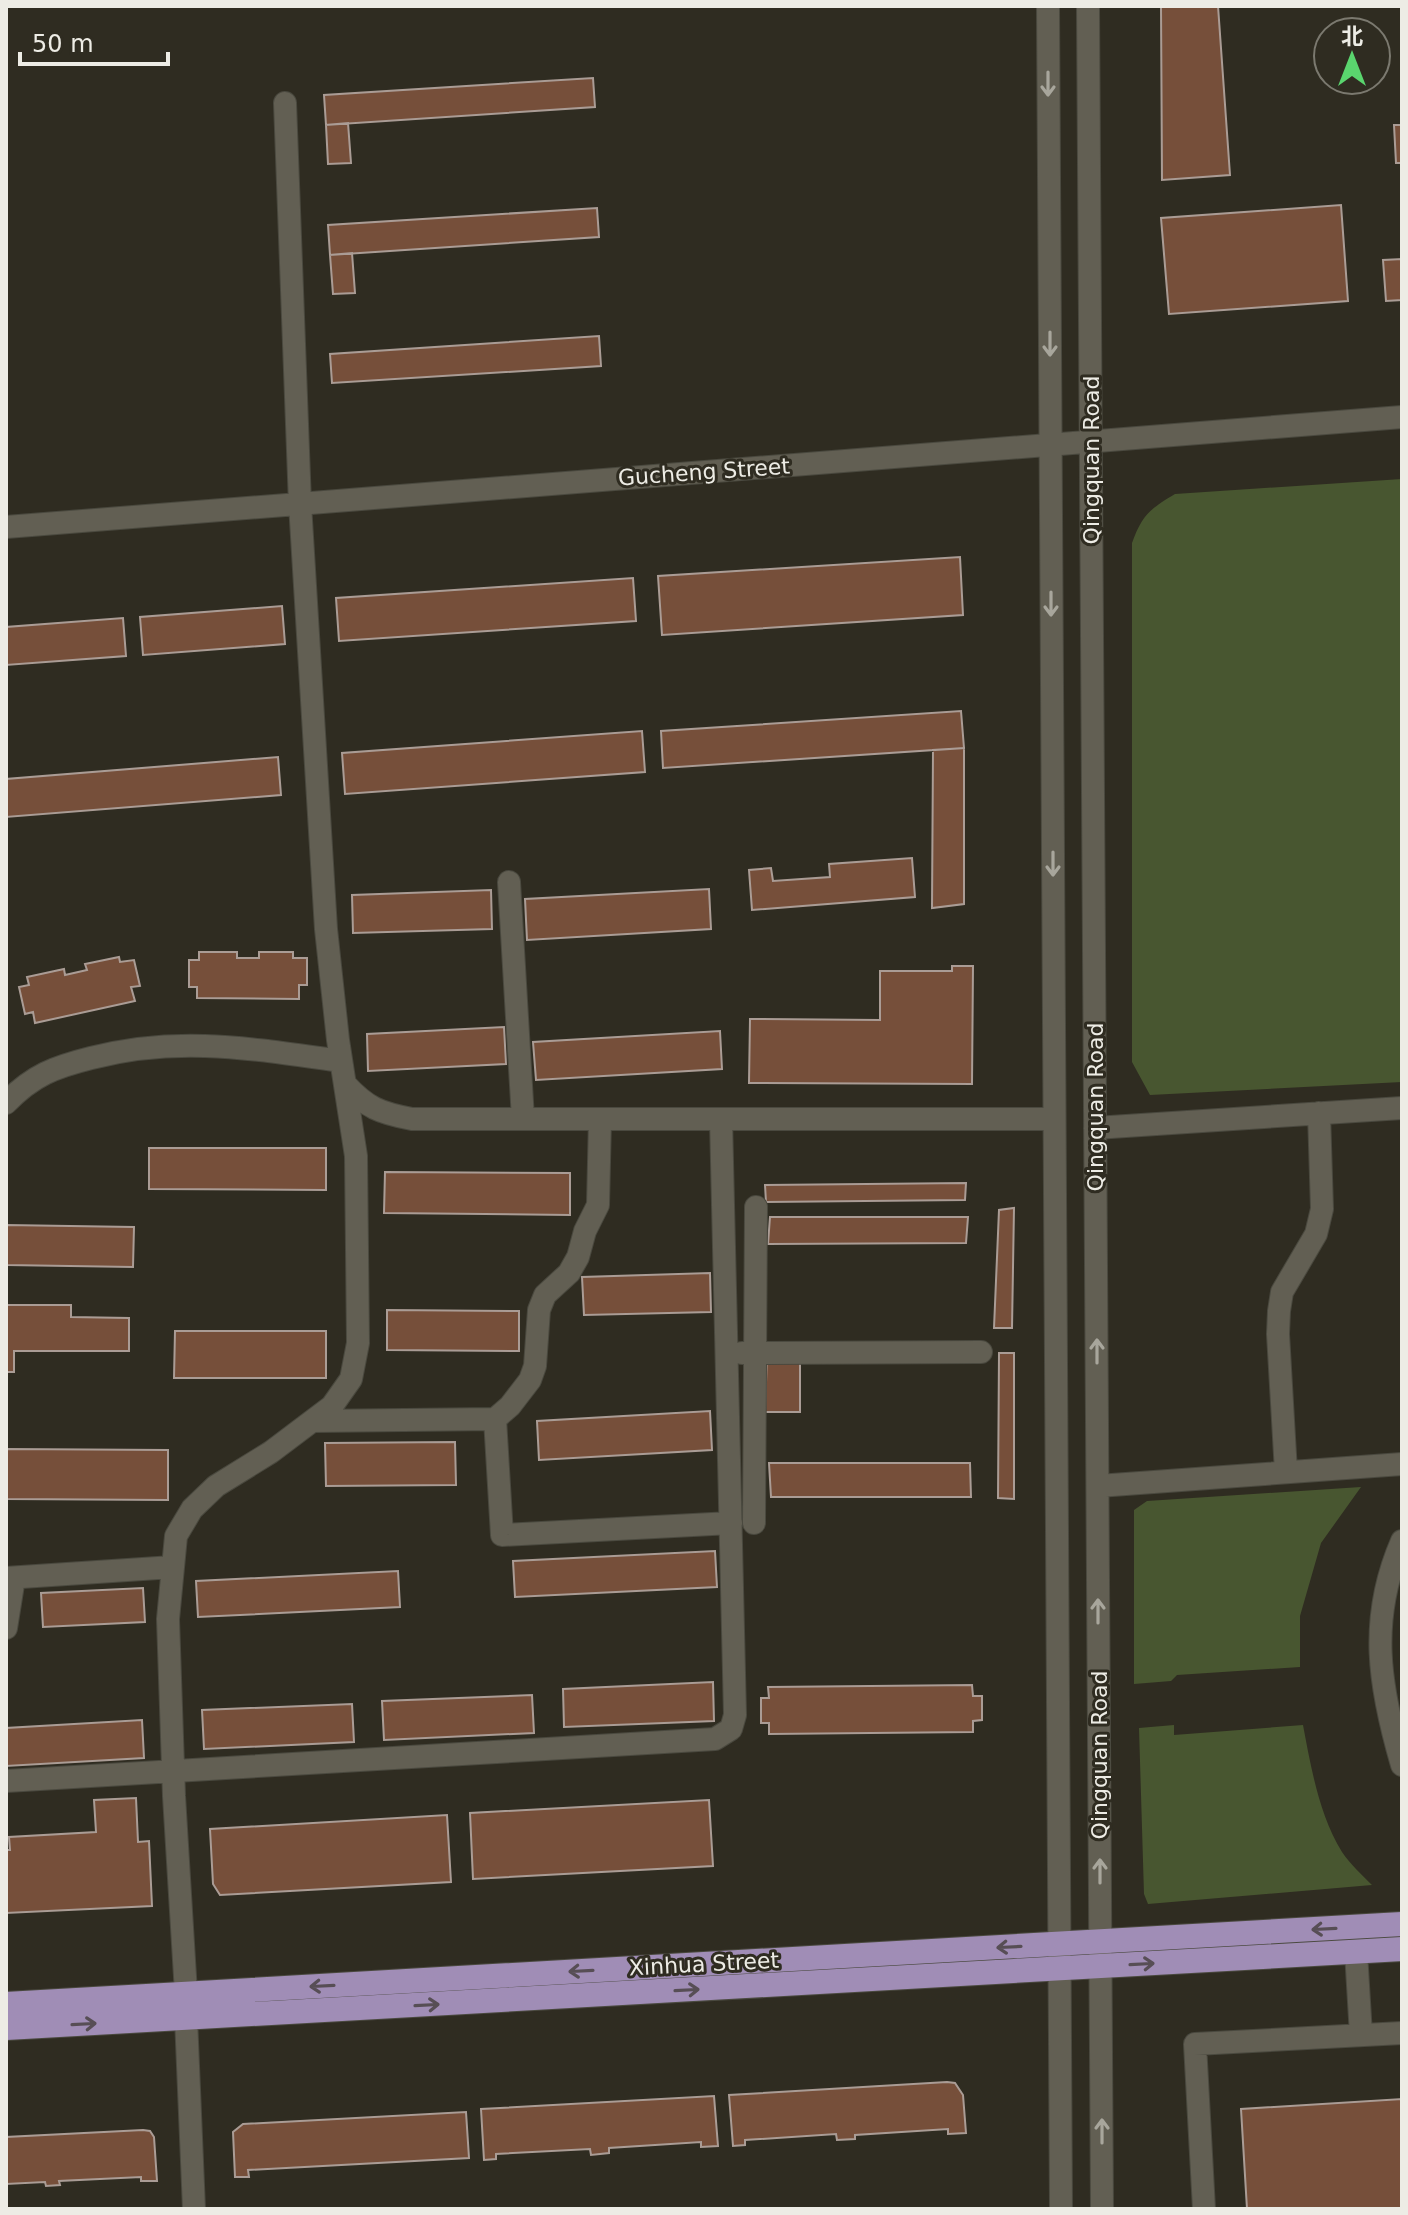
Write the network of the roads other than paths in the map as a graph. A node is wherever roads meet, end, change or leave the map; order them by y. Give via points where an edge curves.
1 (1048, 6) edge
2 (1088, 6) edge
3 (285, 103) dead end
4 (1402, 417) edge
5 (1091, 442) junction
6 (1050, 445) junction
7 (300, 504) junction
8 (6, 527) edge
9 (509, 882) dead end
10 (341, 1061) junction
11 (345, 1084) junction
12 (6, 1103) edge
13 (1402, 1108) edge
14 (1319, 1113) junction
15 (523, 1119) junction
16 (600, 1119) junction
17 (721, 1119) junction
18 (1054, 1119) junction
19 (1095, 1128) junction
20 (756, 1207) dead end
21 (981, 1352) dead end
22 (748, 1353) junction
23 (495, 1419) junction
24 (313, 1421) junction
25 (1402, 1464) edge
26 (1286, 1472) junction
27 (1098, 1486) junction
28 (731, 1523) junction
29 (754, 1523) dead end
30 (1402, 1541) edge
31 (173, 1567) junction
32 (10, 1578) edge
33 (6, 1628) edge
34 (1402, 1765) edge
35 (173, 1770) junction
36 (6, 1781) edge
37 (1402, 1924) edge
38 (1101, 1941) junction
39 (1059, 1944) junction
40 (1402, 1949) edge
41 (1356, 1952) junction
42 (1101, 1967) junction
43 (1059, 1969) junction
44 (186, 1993) junction
45 (6, 2004) edge
46 (186, 2018) junction
47 (6, 2028) edge
48 (1402, 2033) edge
49 (1361, 2035) junction
50 (194, 2209) edge
51 (1061, 2209) edge
52 (1102, 2209) edge
53 (1204, 2209) edge

1 -> 6 street, Qingquan Road
2 - 5 street, Qingquan Road
3 - 7 street
4 - 5 street, Gucheng Street
5 - 6 street, Gucheng Street
5 - 19 street, Qingquan Road
6 - 7 street, Gucheng Street
6 -> 18 street, Qingquan Road
7 - 8 street, Gucheng Street
7 - 10 street via 326,929
9 - 15 street
10 - 11 street
10 - 12 street via 223,1045 117,1051 52,1068
11 - 15 street via 362,1103 389,1115
11 - 24 street via 356,1156 358,1343 351,1379 332,1406
13 - 14 street
14 - 19 street
14 - 26 street via 1322,1209 1316,1234 1282,1292 1279,1311
15 - 16 street
16 - 17 street
16 - 23 street via 598,1205 578,1257 545,1295 539,1310 530,1380
17 - 18 street
17 - 28 street
18 - 39 street, Qingquan Road
27 -> 19 street, Qingquan Road
20 - 22 street
21 - 22 street
22 - 29 street
23 - 24 street
23 - 28 street via 502,1535
24 - 31 street via 216,1486 192,1509 176,1536
25 - 26 street
26 - 27 street
38 -> 27 street, Qingquan Road
28 - 35 street via 735,1715 731,1729 715,1739
30 - 34 street via 1381,1603 1380,1652
31 - 32 street
31 - 35 street via 168,1619
32 - 33 street
35 - 36 street
35 - 44 street
37 -> 38 main road, Xinhua Street
38 - 39 main road, Xinhua Street
38 - 42 street, Qingquan Road
39 - 43 street, Qingquan Road
39 -> 44 main road, Xinhua Street
40 - 41 main road, Xinhua Street
42 -> 41 main road, Xinhua Street
41 - 49 street
42 - 43 main road, Xinhua Street
52 -> 42 street, Qingquan Road
46 -> 43 main road, Xinhua Street
43 - 51 street, Qingquan Road
44 - 45 main road, Xinhua Street
47 -> 46 main road, Xinhua Street
46 - 50 street
48 - 49 street
49 - 53 street via 1195,2044

